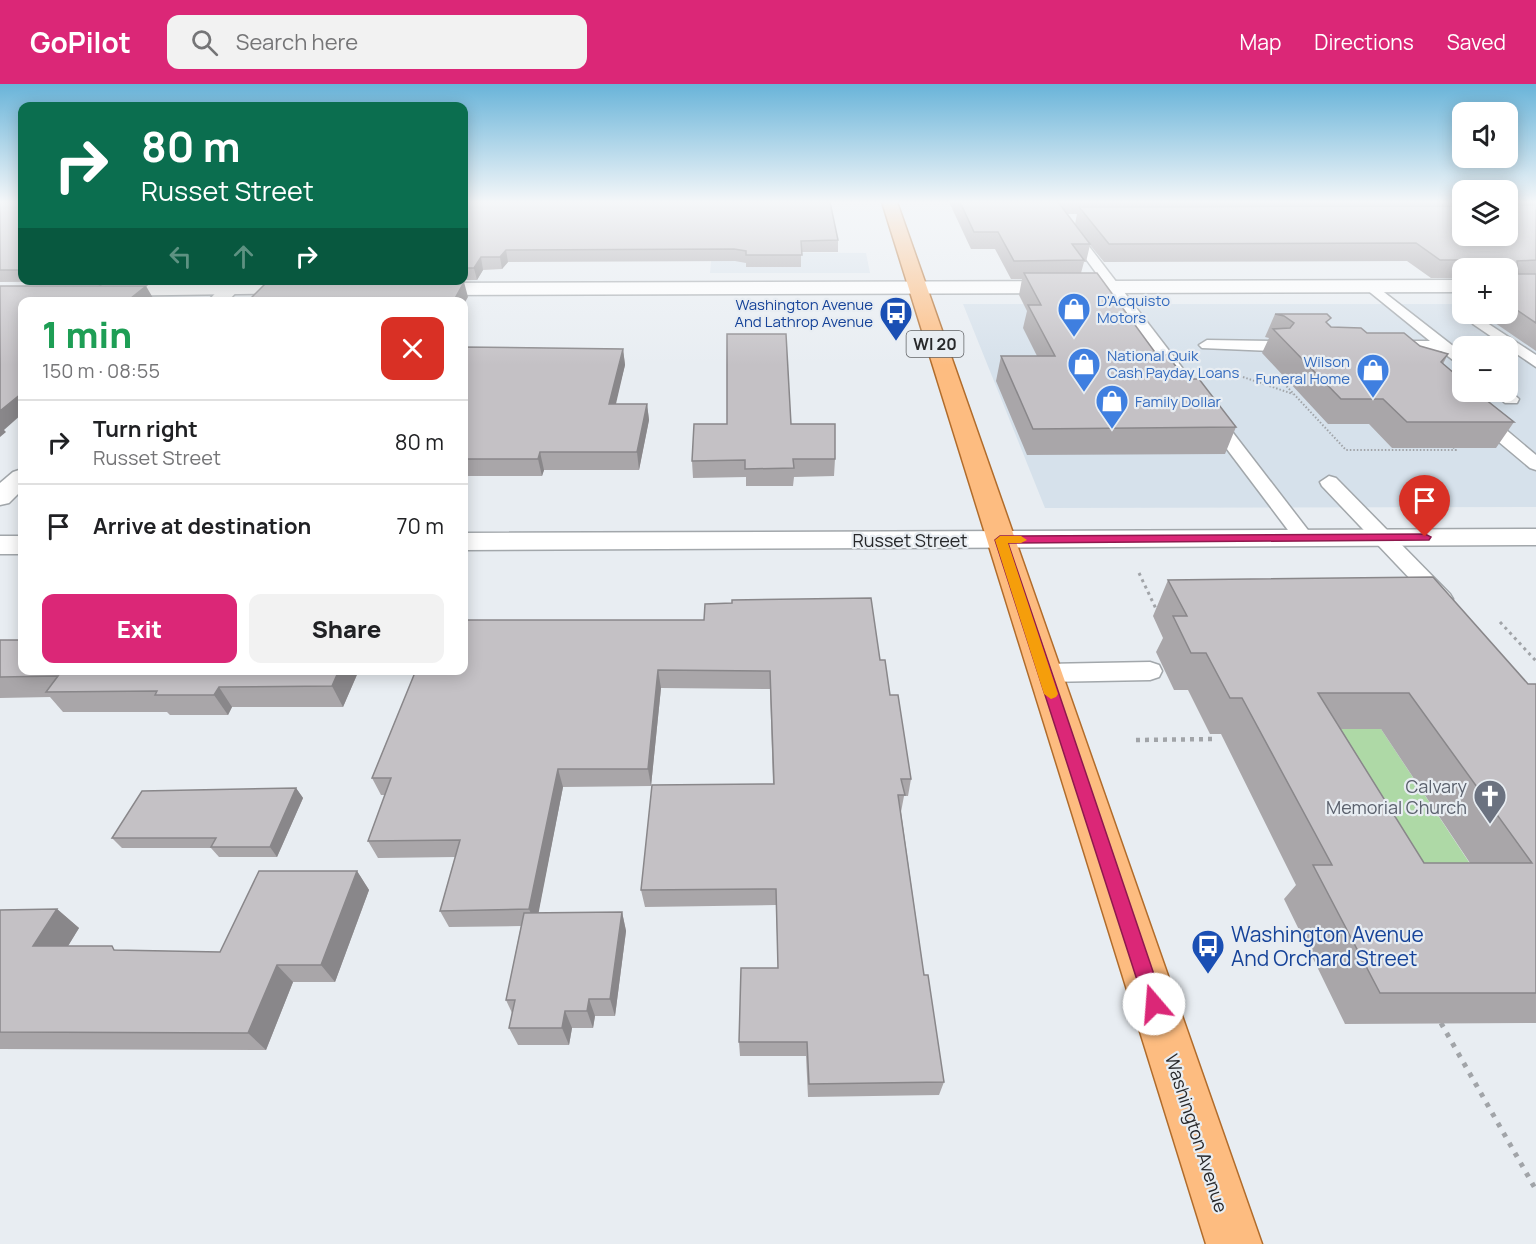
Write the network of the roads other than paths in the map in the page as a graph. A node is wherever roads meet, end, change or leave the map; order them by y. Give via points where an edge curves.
1 (906, 256) edge
2 (1092, 256) edge
3 (1371, 286) junction
4 (1452, 286) edge
5 (916, 287) junction
6 (1112, 287) junction
7 (320, 289) edge
8 (403, 289) edge
9 (91, 290) edge
10 (228, 290) edge
11 (1482, 324) edge
12 (1207, 345) dead end
13 (1273, 346) edge
14 (1373, 346) edge
15 (1445, 346) junction
16 (1452, 352) edge
17 (1536, 362) edge
18 (1468, 406) edge
19 (1536, 464) edge
20 (18, 481) edge
21 (1329, 482) dead end
22 (0, 497) edge
23 (1536, 537) edge
24 (1304, 538) junction
25 (1380, 538) junction
26 (1000, 540) junction
27 (468, 542) edge
28 (18, 544) edge
29 (0, 545) edge
30 (1457, 614) edge
31 (1150, 671) dead end
32 (1045, 673) junction
33 (1234, 1244) edge

1 - 5 main road, Washington Avenue / WI 20
2 - 6 lane
3 - 4 street
3 - 6 street
3 - 15 lane
5 - 6 street
5 - 8 street
5 - 26 main road, Washington Avenue / WI 20
6 - 24 lane
7 - 10 street
9 - 10 street
11 - 17 lane
12 - 13 lane
14 - 15 lane
15 - 16 lane
18 - 19 lane
20 - 22 street
21 - 25 lane
23 - 25 street, Russet Street
24 - 25 street, Russet Street
24 - 26 street, Russet Street
25 - 30 lane
26 - 27 street, Russet Street
26 - 32 main road, Washington Avenue / WI 20
28 - 29 street
31 - 32 lane
32 - 33 main road, Washington Avenue / WI 20

